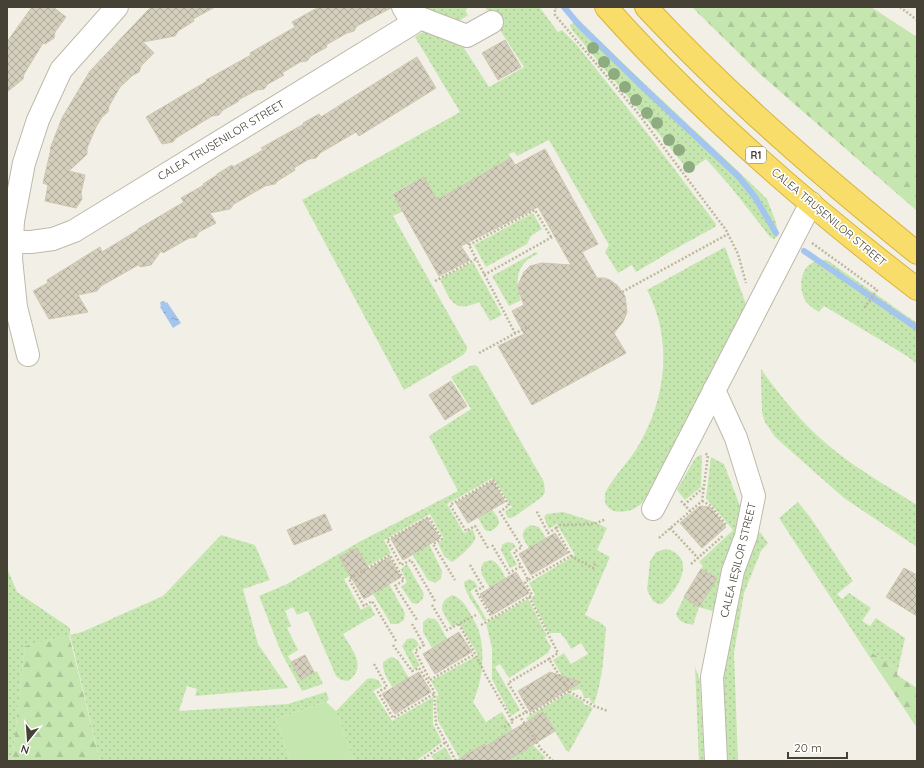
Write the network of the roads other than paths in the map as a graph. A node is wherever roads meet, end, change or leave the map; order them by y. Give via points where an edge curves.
1 (116, 7) edge
2 (606, 7) edge
3 (646, 7) edge
4 (405, 10) edge
5 (492, 22) dead end
6 (811, 203) junction
7 (12, 242) junction
8 (917, 253) edge
9 (917, 289) edge
10 (28, 355) dead end
11 (714, 390) junction
12 (653, 509) dead end
13 (716, 761) edge

1 - 7 street via 61,70 38,120 24,164 13,221
2 - 6 highway, CALEA TRUȘENILOR STREET / R1 via 703,107
3 - 8 highway via 732,94 825,177
4 - 5 street, CALEA TRUȘENILOR STREET via 467,36
4 - 7 street, CALEA TRUȘENILOR STREET via 413,23 74,231 53,239
6 - 9 highway, CALEA TRUȘENILOR STREET / R1 via 854,241
6 - 11 street
7 - 10 street via 16,307
11 - 12 street
11 - 13 street, CALEA IEȘILOR STREET via 736,438 754,496 746,536 733,571 712,677

